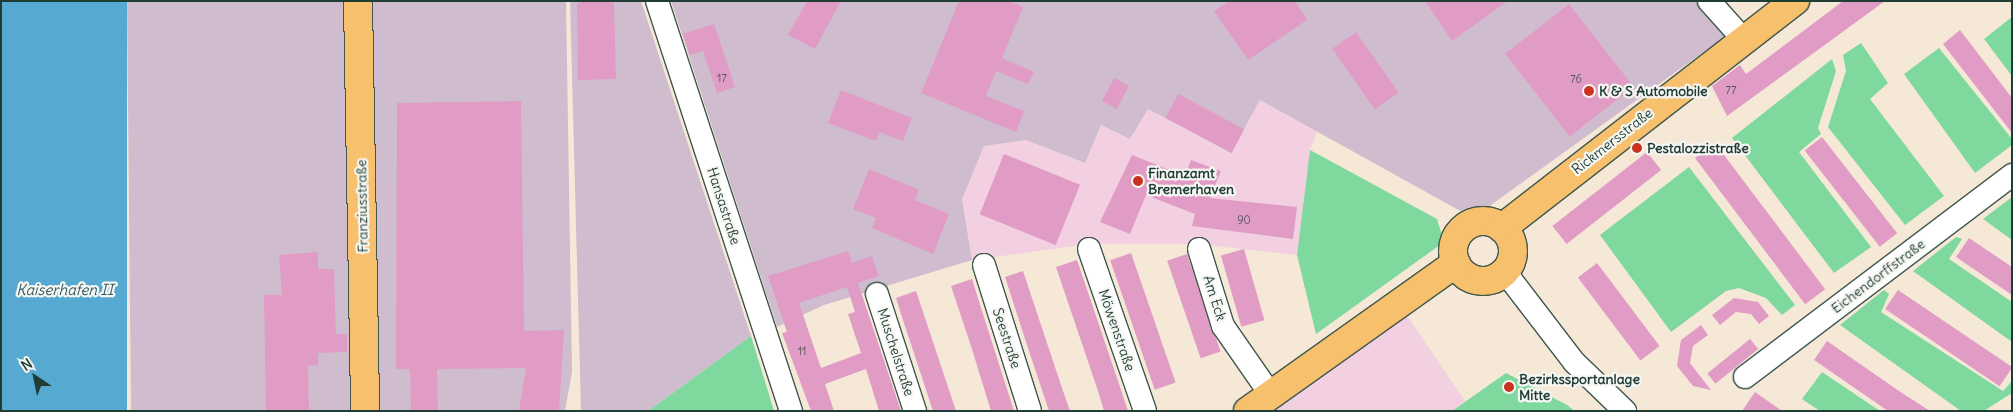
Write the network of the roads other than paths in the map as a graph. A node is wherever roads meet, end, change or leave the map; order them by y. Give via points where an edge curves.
1 (358, 1) edge
2 (657, 1) edge
3 (1709, 1) edge
4 (1795, 1) edge
5 (1744, 40) junction
6 (2012, 175) edge
7 (1502, 228) junction
8 (1200, 248) dead end
9 (1089, 249) dead end
10 (1456, 263) junction
11 (984, 265) dead end
12 (1505, 272) junction
13 (877, 294) dead end
14 (1745, 377) dead end
15 (1270, 395) junction
16 (365, 411) edge
17 (790, 411) edge
18 (915, 411) edge
19 (1030, 411) edge
20 (1145, 411) edge
21 (1248, 411) edge
22 (1625, 411) edge

1 - 16 main road, Franziusstraße
2 - 17 street, Hansastraße
3 - 5 street
4 - 5 main road, Rickmersstraße
5 - 7 main road, Rickmersstraße
6 - 14 street, Eichendorffstraße
7 - 10 main road via 1483,221 1464,228 1454,246
7 - 12 main road via 1513,250
8 - 15 street, Am Eck via 1223,326
9 - 20 street, Möwenstraße
10 - 12 main road via 1465,274 1478,280 1492,279
10 - 15 main road
11 - 19 street, Seestraße
12 - 22 street via 1574,362
13 - 18 street, Muschelstraße
15 - 21 main road

